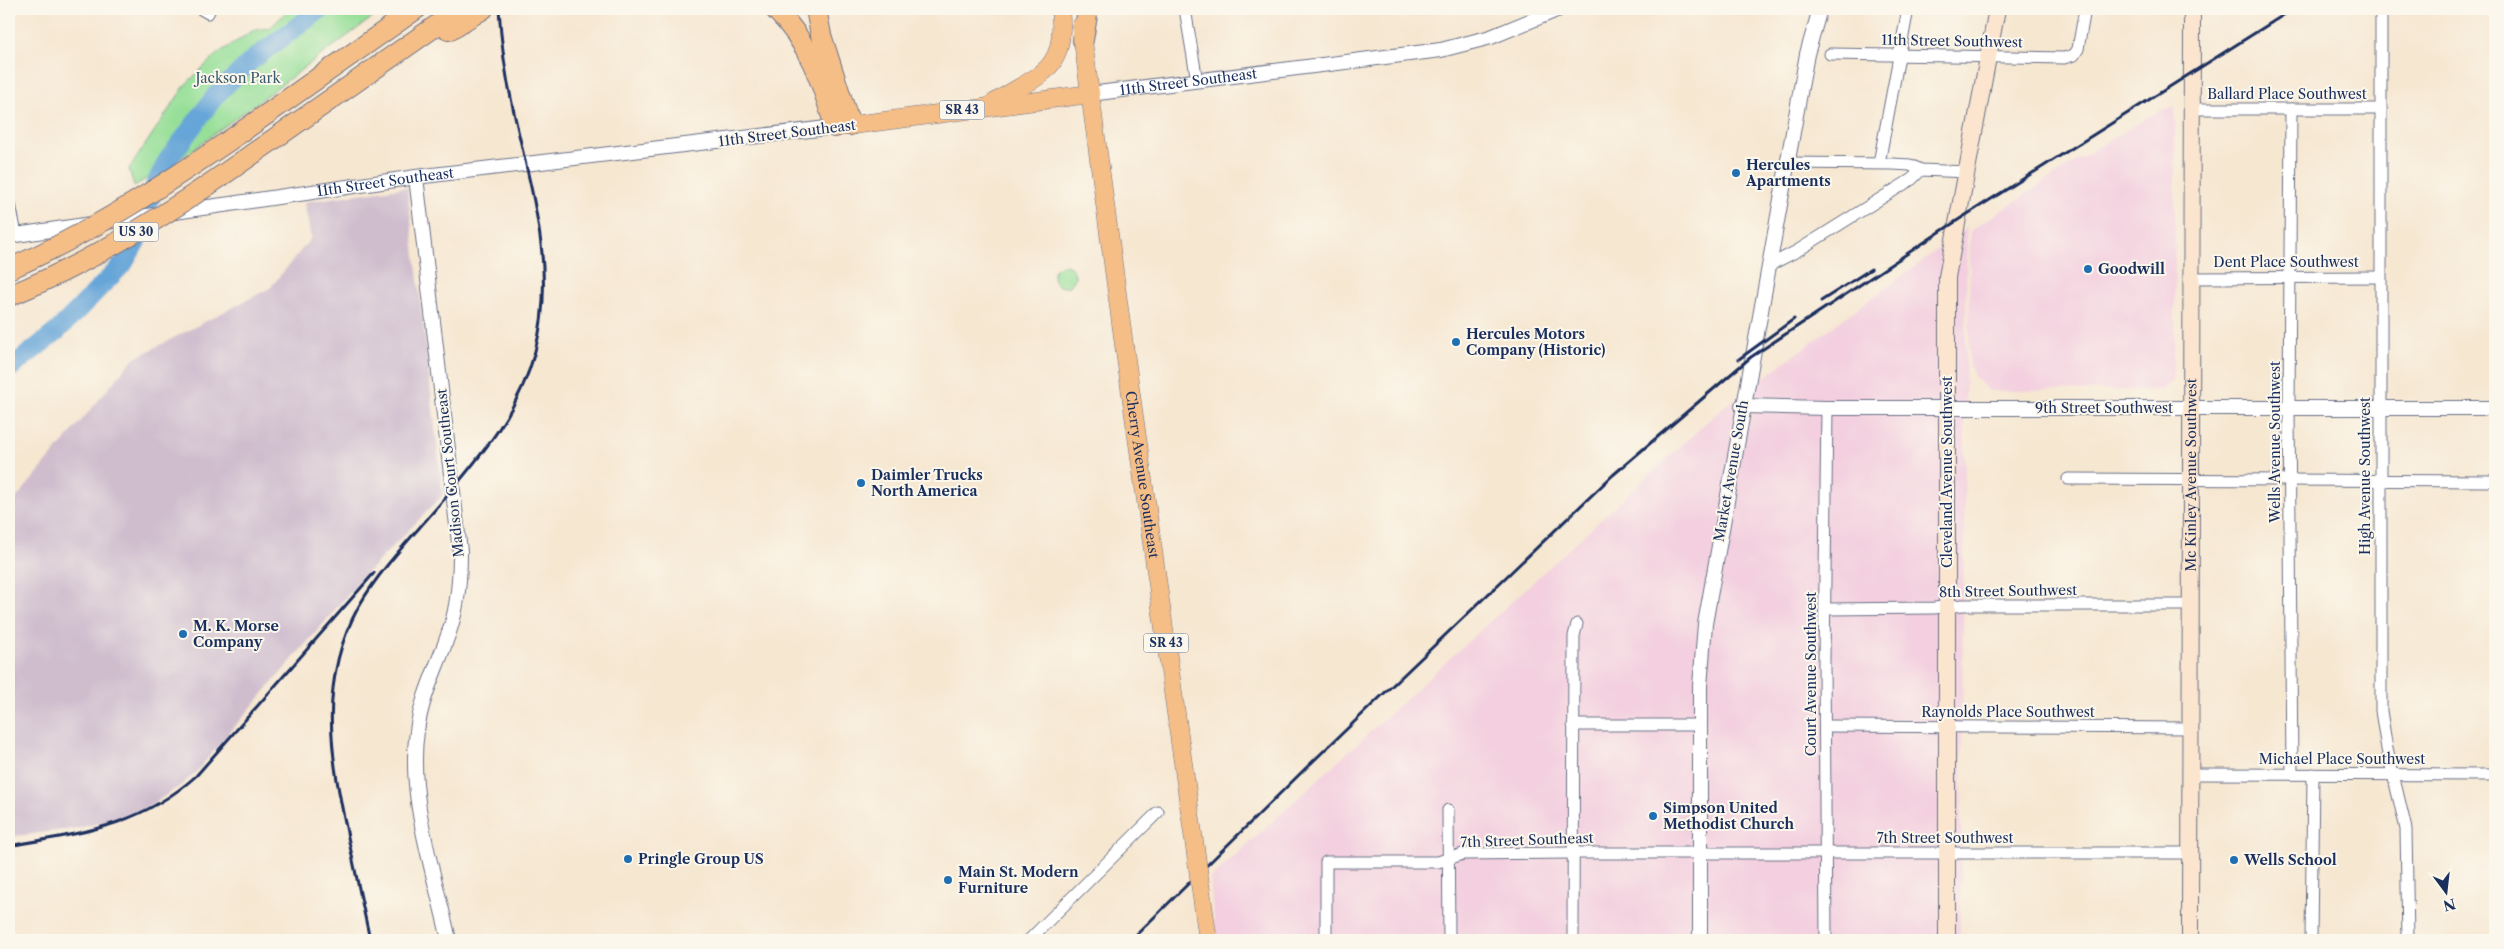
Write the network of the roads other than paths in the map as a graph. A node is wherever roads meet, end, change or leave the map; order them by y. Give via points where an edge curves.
1 (201, 9) edge
2 (210, 9) edge
3 (394, 9) edge
4 (416, 9) edge
5 (775, 9) edge
6 (816, 9) edge
7 (1060, 9) edge
8 (1078, 9) edge
9 (1088, 9) edge
10 (1185, 9) edge
11 (1559, 9) edge
12 (1820, 9) edge
13 (1908, 9) edge
14 (1997, 9) edge
15 (2085, 9) edge
16 (2192, 9) edge
17 (2381, 9) edge
18 (470, 12) edge
19 (1083, 40) junction
20 (1830, 54) dead end
21 (1899, 55) junction
22 (1988, 57) junction
23 (1197, 81) junction
24 (1090, 94) junction
25 (282, 103) junction
26 (988, 107) junction
27 (2193, 109) junction
28 (2291, 109) junction
29 (2381, 109) junction
30 (842, 126) junction
31 (1787, 163) junction
32 (1879, 164) junction
33 (1921, 170) junction
34 (1967, 172) junction
35 (416, 177) junction
36 (9, 199) edge
37 (13, 235) edge
38 (1768, 266) junction
39 (9, 269) edge
40 (2290, 277) junction
41 (2380, 277) junction
42 (2192, 278) junction
43 (9, 296) edge
44 (1742, 406) junction
45 (1827, 408) junction
46 (1947, 408) junction
47 (2191, 408) junction
48 (2495, 408) edge
49 (2289, 409) junction
50 (2380, 409) junction
51 (2068, 480) dead end
52 (2191, 480) junction
53 (2380, 480) junction
54 (2289, 481) junction
55 (2495, 481) edge
56 (2191, 605) junction
57 (1947, 607) junction
58 (1826, 609) junction
59 (1577, 624) dead end
60 (1700, 725) junction
61 (1573, 726) junction
62 (1826, 726) junction
63 (1947, 727) junction
64 (2191, 728) junction
65 (2190, 774) junction
66 (2292, 774) junction
67 (2312, 774) junction
68 (2394, 775) junction
69 (2494, 775) dead end
70 (1448, 810) dead end
71 (1158, 812) dead end
72 (1700, 852) junction
73 (1573, 853) junction
74 (1826, 853) junction
75 (1947, 853) junction
76 (2190, 853) junction
77 (1448, 859) junction
78 (449, 940) edge
79 (1029, 940) edge
80 (1208, 940) edge
81 (1326, 940) edge
82 (1449, 940) edge
83 (1573, 940) edge
84 (1700, 940) edge
85 (1826, 940) edge
86 (1947, 940) edge
87 (2190, 940) edge
88 (2311, 940) edge
89 (2408, 940) edge

1 - 2 street via 208,13
3 - 25 highway via 328,56
4 - 25 highway, US 30
5 - 30 highway via 806,47
6 - 30 highway
7 - 26 main road via 1062,34 1054,62 1038,78 1012,90
8 - 19 main road, Cherry Avenue Southeast / SR 43
9 - 19 highway
10 - 23 street
11 - 23 street, 11th Street Southeast via 1491,37 1441,50
12 - 31 street, Market Avenue South via 1807,54
13 - 21 street
14 - 22 main road, Cleveland Avenue Southwest
15 - 22 street, 11th Street Southwest via 2074,55 2064,58
16 - 27 main road, Mc Kinley Avenue Southwest
17 - 29 street, High Avenue Southwest
18 - 43 highway, US 30, bridge via 327,115 292,126 127,237
19 - 24 main road, Cherry Avenue Southeast / SR 43
20 - 21 street, 11th Street Southwest
21 - 22 street, 11th Street Southwest
21 - 32 street
22 - 34 main road, Cleveland Avenue Southwest
23 - 24 street, 11th Street Southeast
24 - 26 main road, 11th Street Southeast / SR 43
24 - 80 main road, Cherry Avenue Southeast / SR 43, bridge
25 - 39 highway, US 30, bridge via 120,212
26 - 30 main road, 11th Street Southeast / SR 43
27 - 28 street, Ballard Place Southwest
27 - 42 main road, Mc Kinley Avenue Southwest
28 - 29 street, Ballard Place Southwest
28 - 40 street, Wells Avenue Southwest
29 - 41 street, High Avenue Southwest
30 - 35 street, 11th Street Southeast
31 - 32 street
31 - 38 street, Market Avenue South
32 - 33 street via 1910,165
33 - 34 street
33 - 38 street via 1847,220
34 - 46 main road, Cleveland Avenue Southwest via 1947,277
35 - 37 street, 11th Street Southeast, bridge
35 - 78 street, Madison Court Southeast via 460,551 457,604 423,700 415,747 419,802
36 - 37 street
38 - 44 street, Market Avenue South
40 - 41 street, Dent Place Southwest
40 - 42 street, Dent Place Southwest
40 - 49 street, Wells Avenue Southwest
41 - 50 street, High Avenue Southwest
42 - 47 main road, Mc Kinley Avenue Southwest
44 - 45 street, 9th Street Southwest
44 - 60 street, Market Avenue South via 1705,624
45 - 46 street, 9th Street Southwest
45 - 58 street, Court Avenue Southwest
46 - 47 street, 9th Street Southwest
46 - 57 main road, Cleveland Avenue Southwest
47 - 49 street, 9th Street Southwest
47 - 52 main road, Mc Kinley Avenue Southwest
48 - 50 street, 9th Street Southwest
49 - 50 street, 9th Street Southwest
49 - 54 street, Wells Avenue Southwest
50 - 53 street, High Avenue Southwest
51 - 52 street
52 - 54 street
52 - 56 main road, Mc Kinley Avenue Southwest
53 - 54 street
53 - 55 street
53 - 68 street, High Avenue Southwest via 2381,711
54 - 66 street, Wells Avenue Southwest
56 - 57 street, 8th Street Southwest
56 - 64 main road, Mc Kinley Avenue Southwest
57 - 58 street, 8th Street Southwest
57 - 63 main road, Cleveland Avenue Southwest
58 - 62 street, Court Avenue Southwest
59 - 61 street via 1574,636
60 - 61 street
60 - 72 street, Market Avenue South
61 - 73 street
62 - 63 street, Raynolds Place Southwest
62 - 74 street, Court Avenue Southwest
63 - 64 street, Raynolds Place Southwest
63 - 75 main road, Cleveland Avenue Southwest
64 - 65 main road, Mc Kinley Avenue Southwest
65 - 66 street, Michael Place Southwest
65 - 76 main road, Mc Kinley Avenue Southwest
66 - 67 street, Michael Place Southwest
67 - 68 street, Michael Place Southwest
67 - 88 street
68 - 69 street, Michael Place Southwest
68 - 89 street, High Avenue Southwest via 2406,829
70 - 77 street
71 - 79 street
72 - 73 street, 7th Street Southeast
72 - 74 street, 7th Street Southwest
72 - 84 street, Market Avenue South
73 - 77 street, 7th Street Southeast via 1463,854
73 - 83 street
74 - 75 street, 7th Street Southwest
74 - 85 street, Court Avenue Southwest
75 - 76 street, 7th Street Southwest
75 - 86 main road, Cleveland Avenue Southwest
76 - 87 main road, Mc Kinley Avenue Southwest
77 - 81 street, 7th Street Southeast via 1438,862 1326,862
77 - 82 street

